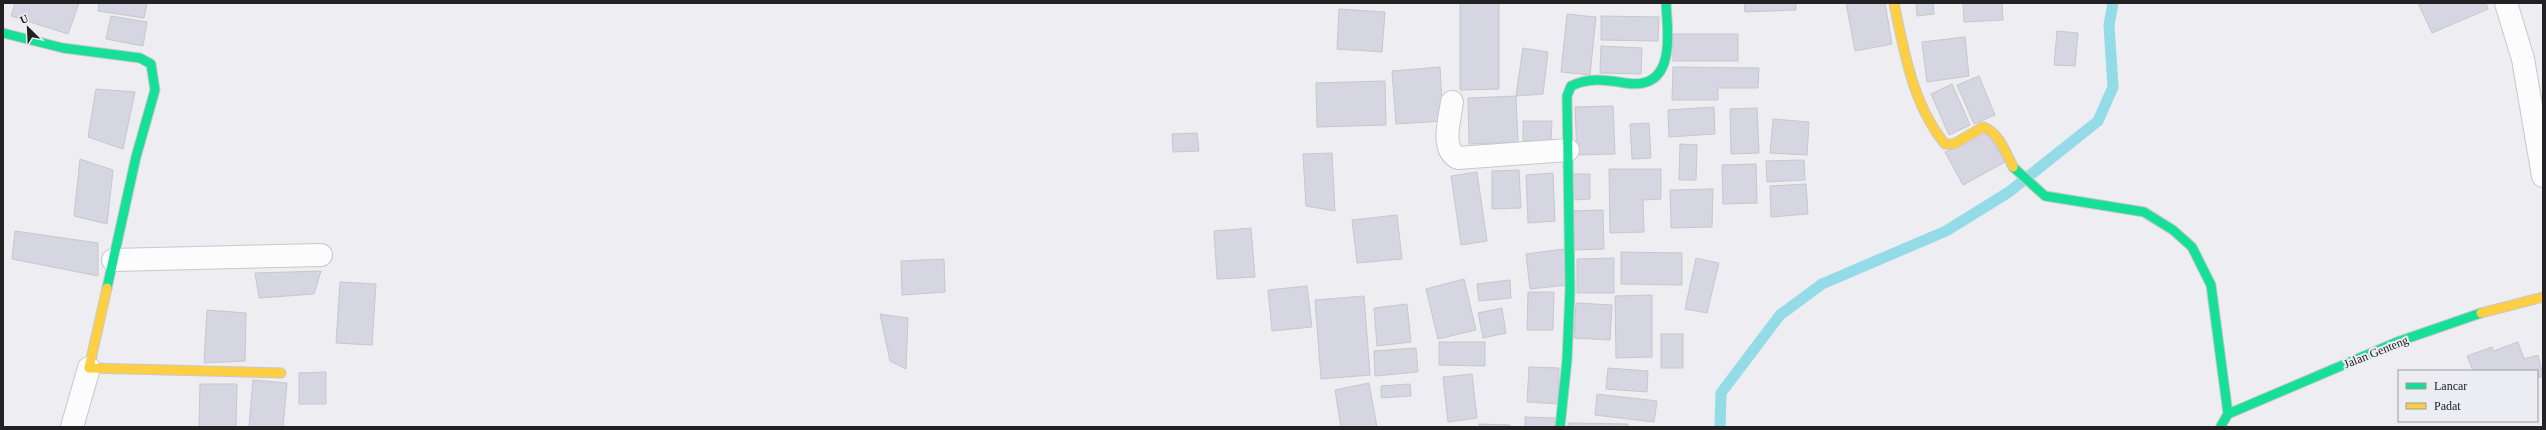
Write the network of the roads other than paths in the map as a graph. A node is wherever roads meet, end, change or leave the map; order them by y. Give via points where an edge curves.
1 (1666, 3) edge
2 (1894, 3) edge
3 (2506, 3) edge
4 (3, 33) edge
5 (1452, 102) dead end
6 (1568, 150) junction
7 (2543, 176) edge
8 (321, 255) dead end
9 (113, 260) junction
10 (2543, 297) edge
11 (89, 368) junction
12 (281, 373) dead end
13 (2228, 414) junction
14 (72, 427) edge
15 (1560, 427) edge
16 (2220, 427) edge

1 - 6 street via 1667,48 1663,70 1657,78 1644,84 1601,79 1583,81 1571,86 1566,96
2 - 13 street via 1903,49 1918,98 1941,141 1952,145 1983,128 1989,128 1997,137 2014,169 2045,196 2144,212 2173,230 2192,247 2211,285
3 - 7 street via 2523,59
4 - 9 street via 63,48 140,58 151,64 154,90
5 - 6 street via 1448,144 1451,153 1458,158
6 - 15 street via 1570,290 1567,360
8 - 9 street
9 - 11 street
10 - 13 street, Jalan Genteng via 2477,314 2397,342
11 - 12 street
11 - 14 street
13 - 16 street

